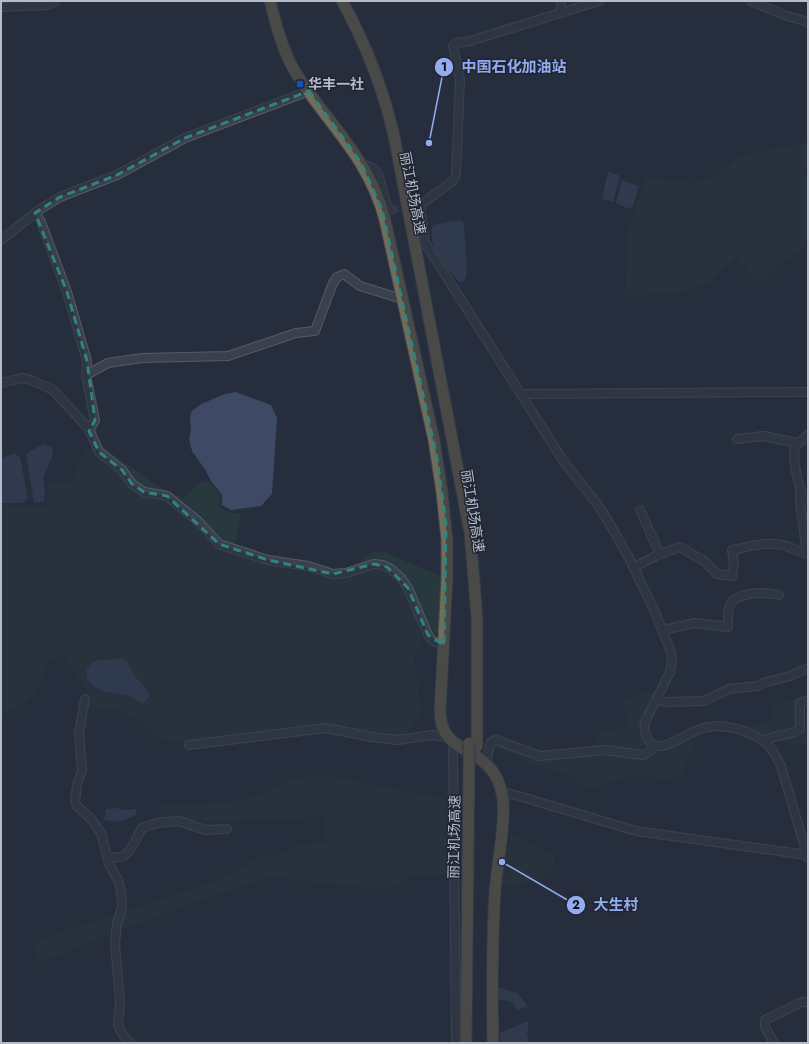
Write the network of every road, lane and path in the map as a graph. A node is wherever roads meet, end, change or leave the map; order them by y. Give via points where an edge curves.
1 (56, 1) edge
2 (270, 1) edge
3 (334, 1) edge
4 (342, 1) edge
5 (561, 1) edge
6 (599, 1) edge
7 (751, 1) edge
8 (1, 7) edge
9 (561, 13) junction
10 (808, 22) edge
11 (309, 91) junction
12 (362, 163) junction
13 (391, 210) dead end
14 (36, 213) junction
15 (1, 240) edge
16 (402, 299) junction
17 (86, 374) junction
18 (1, 383) edge
19 (808, 392) edge
20 (521, 394) junction
21 (89, 431) junction
22 (808, 435) edge
23 (737, 439) dead end
24 (798, 443) junction
25 (800, 492) junction
26 (808, 502) edge
27 (640, 510) dead end
28 (660, 554) junction
29 (808, 554) edge
30 (634, 567) junction
31 (779, 595) dead end
32 (663, 630) junction
33 (444, 645) junction
34 (808, 668) edge
35 (85, 699) dead end
36 (657, 699) junction
37 (808, 700) edge
38 (763, 740) junction
39 (451, 741) junction
40 (189, 745) dead end
41 (473, 745) junction
42 (654, 745) junction
43 (477, 766) junction
44 (502, 792) junction
45 (227, 829) dead end
46 (807, 854) edge
47 (107, 857) junction
48 (808, 1002) edge
49 (130, 1043) edge
50 (456, 1043) edge
51 (466, 1043) edge
52 (474, 1043) edge
53 (493, 1043) edge
54 (774, 1043) edge

1 - 8 street via 47,5
2 - 11 highway via 285,51
3 - 41 highway, 丽江机场高速 via 362,58 384,122 463,534 470,618
4 - 41 highway, 丽江机场高速 via 371,61 393,130 470,533 477,618
5 - 9 street
6 - 9 street
7 - 10 street
9 - 20 street via 453,46 460,80 456,175 453,181 420,205 428,250
11 - 12 highway
11 - 14 street via 181,140 117,175 60,197
12 - 13 street via 376,172 386,205
12 - 16 highway via 382,210
14 - 15 street
14 - 17 street via 80,333 87,361
16 - 17 street via 360,286 344,274 337,277 333,284 315,331 296,333 228,356 142,358 108,363
16 - 33 highway via 434,440 442,492 447,560
17 - 21 street via 94,418 94,425
18 - 21 street via 22,378 53,390
19 - 20 street
20 - 30 street via 564,462 598,505
21 - 33 street via 98,452 122,470 132,484 144,492 167,496 219,544 268,560 308,566 333,574 346,573 374,564 391,569 408,588 428,635 433,641
22 - 24 street
23 - 24 street via 763,436
24 - 25 street via 794,456
25 - 26 street
25 - 29 street
27 - 28 street
28 - 29 street via 680,546 704,561 717,574 732,576 732,550 775,544
28 - 30 street
30 - 32 street
31 - 32 street via 769,592 736,598 728,609 728,627 695,623
32 - 36 street via 672,662
33 - 39 highway via 440,716
34 - 36 street via 758,686 729,689 704,701 665,702
35 - 47 street via 79,733 82,770 75,801 101,833
36 - 42 street via 644,728 646,737
37 - 38 street via 800,703 800,729 791,734 772,736
38 - 42 street via 727,727 716,726 695,731 664,746
38 - 46 street via 774,752 781,766
39 - 40 street via 432,735 398,740 326,728
39 - 43 highway
39 - 50 street
41 - 43 highway, 丽江机场高速, bridge
42 - 43 street via 650,752 643,755 605,750 540,756 496,740 491,742
43 - 44 highway via 496,776
43 - 51 highway, 丽江机场高速
43 - 52 highway, 丽江机场高速
44 - 46 street via 636,831
44 - 53 highway via 503,809 494,918
45 - 47 street via 205,830 179,821 157,823 142,828 129,852 118,857
47 - 49 street via 122,894 115,944 120,1002 118,1024
48 - 54 street via 802,1002 766,1020 766,1031

